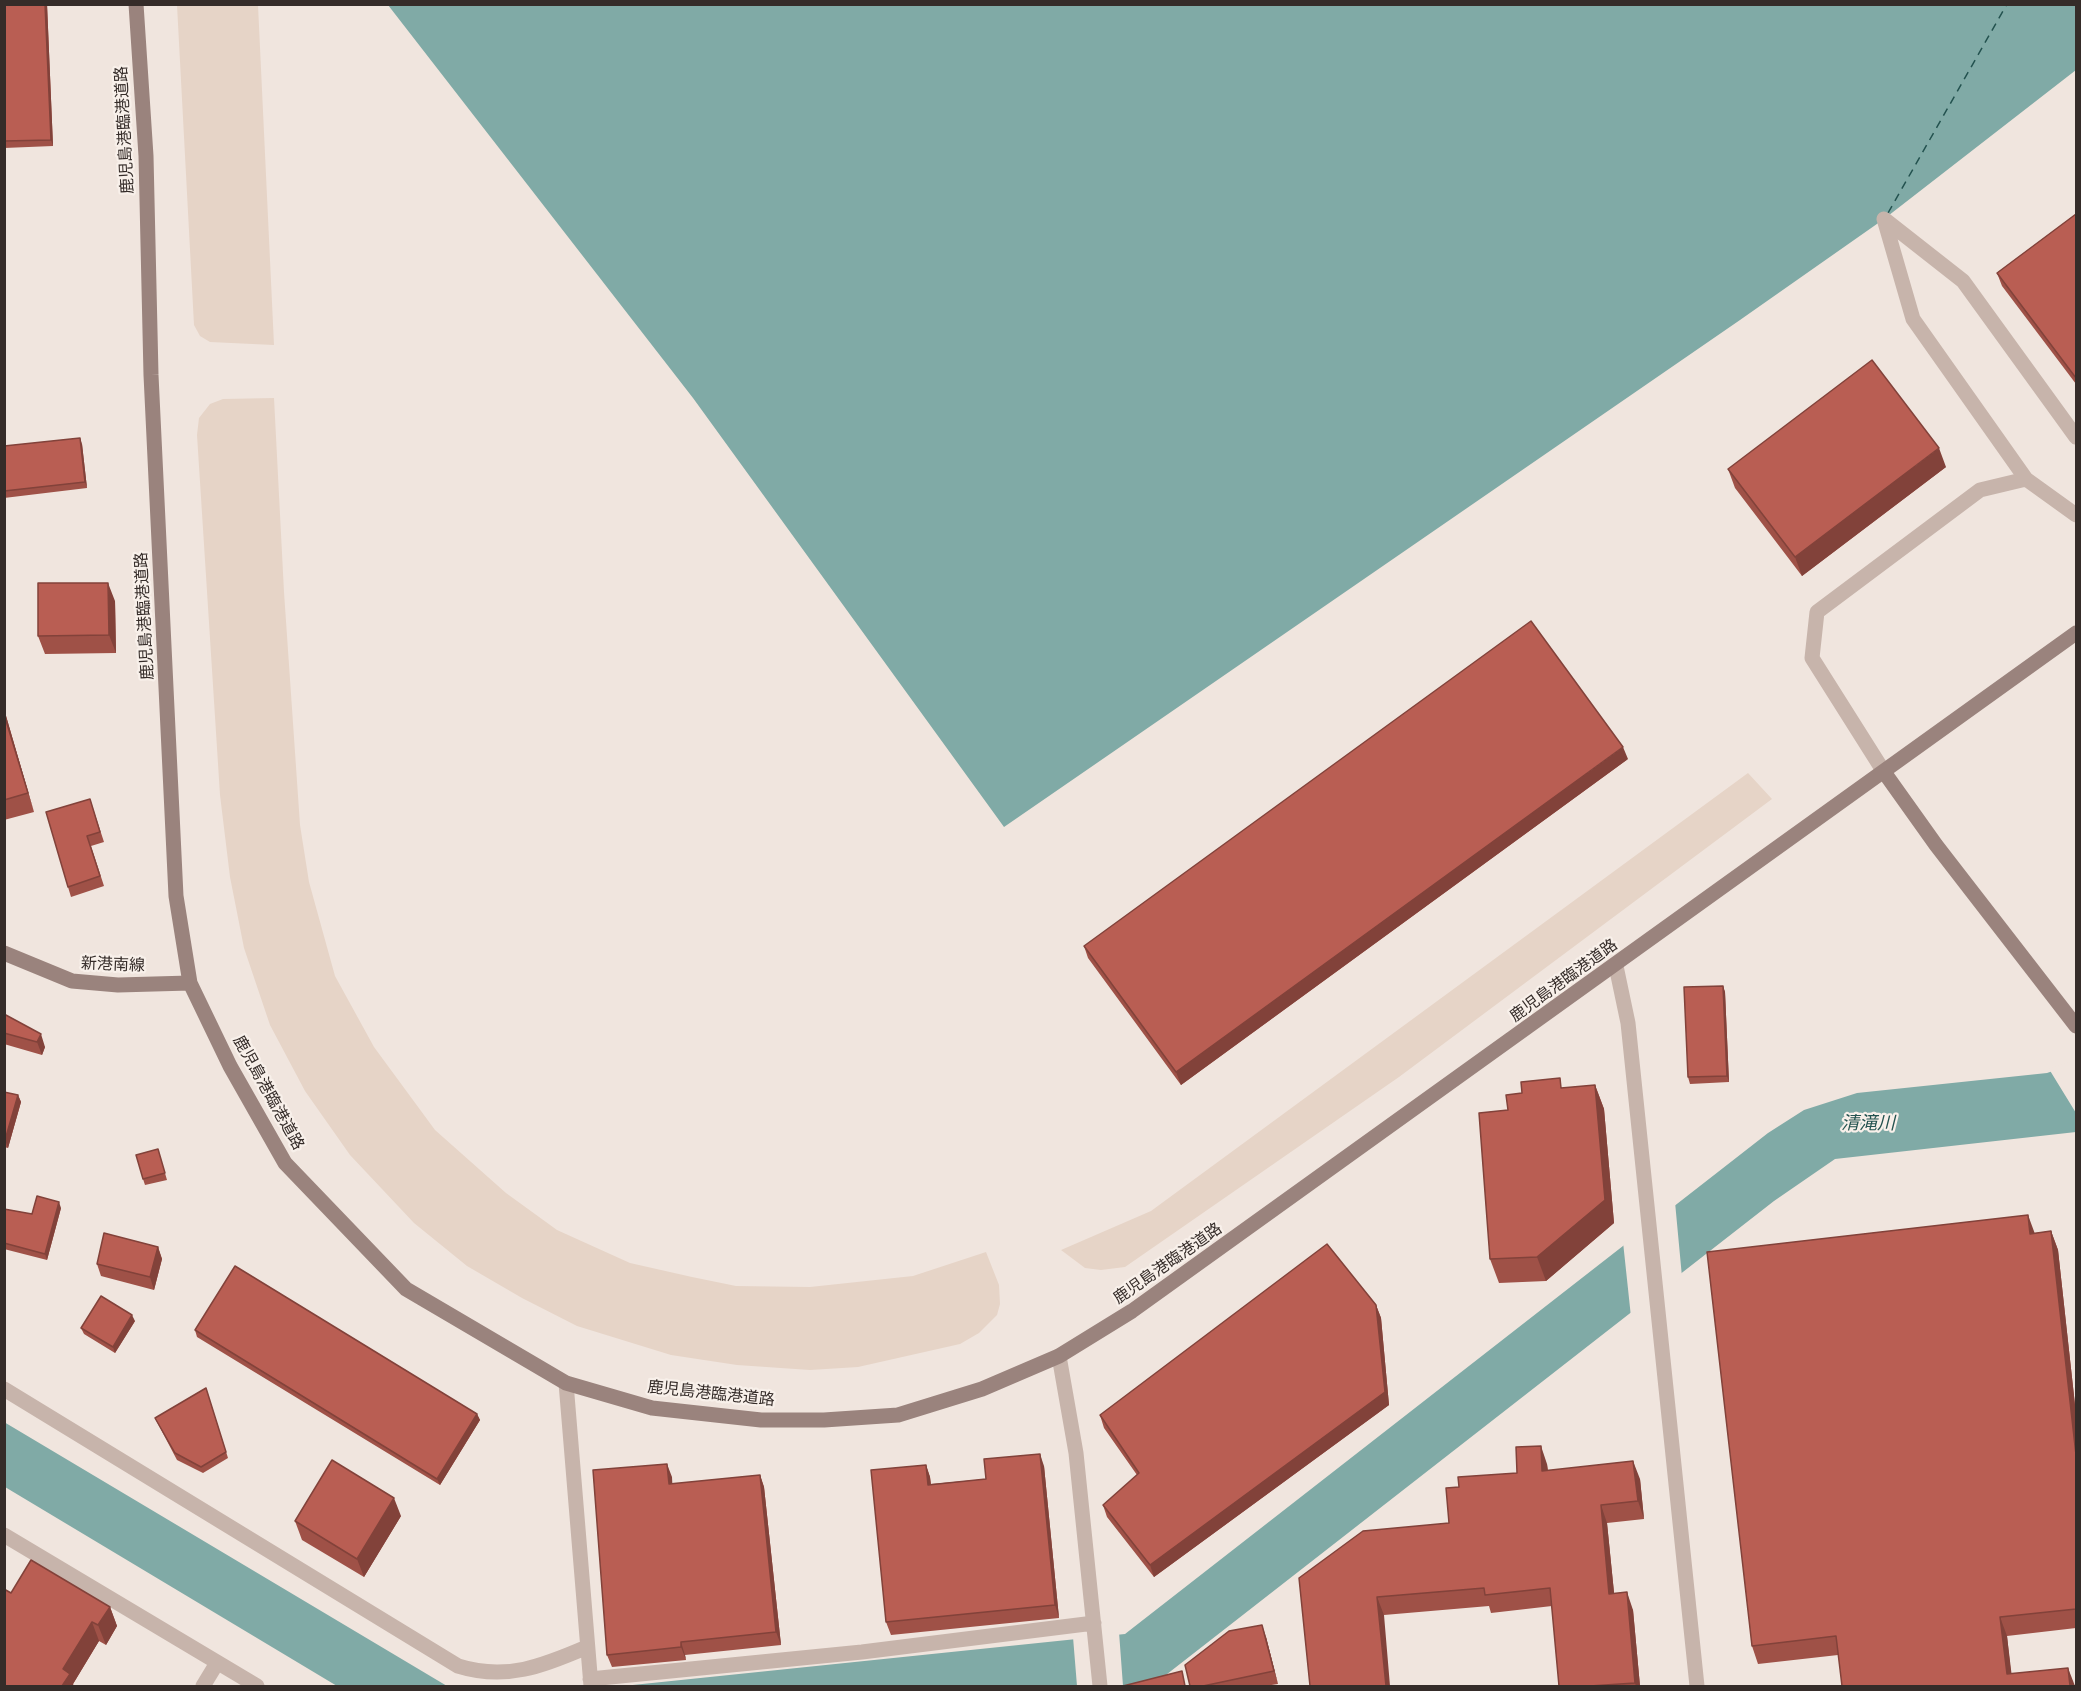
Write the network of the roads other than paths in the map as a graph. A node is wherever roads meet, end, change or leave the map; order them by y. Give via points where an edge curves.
1 (136, 4) edge
2 (2076, 437) edge
3 (2026, 479) junction
4 (2076, 515) edge
5 (2076, 633) edge
6 (1884, 772) junction
7 (4, 953) edge
8 (1616, 966) junction
9 (190, 983) junction
10 (2076, 1026) edge
11 (1059, 1356) junction
12 (566, 1383) junction
13 (4, 1389) edge
14 (4, 1535) edge
15 (1094, 1623) junction
16 (587, 1647) junction
17 (217, 1663) junction
18 (591, 1682) edge
19 (203, 1686) edge
20 (257, 1686) edge
21 (1100, 1686) edge
22 (1697, 1686) edge

1 - 9 street, 鹿児島港臨港道路 via 146,156 152,387 176,879
2 - 3 street via 1963,281 1884,219 1913,319
3 - 4 street
3 - 6 street via 1980,490 1817,612 1812,657
5 - 6 street, 鹿児島港臨港道路
6 - 8 street, 鹿児島港臨港道路
6 - 10 street
7 - 9 street, 新港南線 via 72,981 118,985
8 - 11 street, 鹿児島港臨港道路 via 1132,1311
8 - 22 street via 1628,1023
9 - 12 street, 鹿児島港臨港道路 via 230,1066 285,1163 406,1289
11 - 12 street, 鹿児島港臨港道路 via 982,1389 898,1414 824,1420 761,1419 652,1408
11 - 15 street via 1076,1453
12 - 16 street
13 - 16 street via 458,1666 481,1673 540,1667
14 - 17 street
15 - 18 street
15 - 21 street
16 - 18 street
17 - 19 street
17 - 20 street

